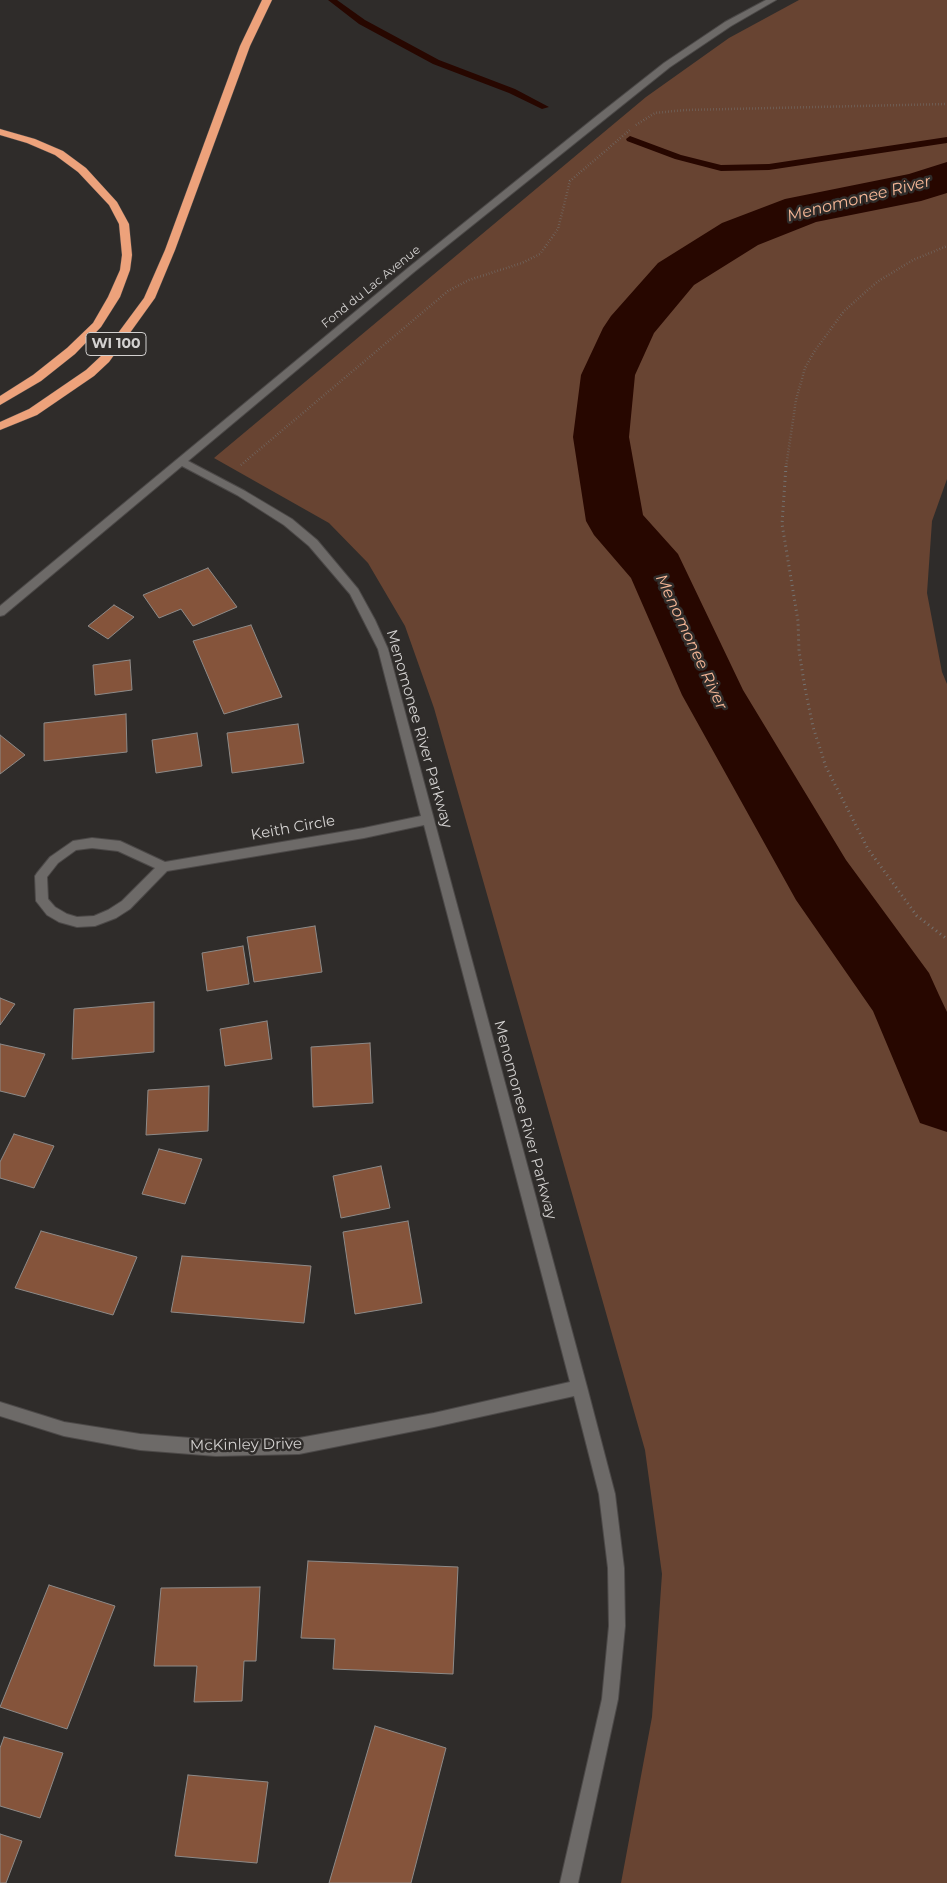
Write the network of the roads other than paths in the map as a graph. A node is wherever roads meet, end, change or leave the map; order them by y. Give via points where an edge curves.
1 (267, 0) edge
2 (772, 0) edge
3 (0, 132) edge
4 (0, 401) edge
5 (0, 426) edge
6 (180, 460) junction
7 (0, 612) edge
8 (428, 819) junction
9 (164, 867) junction
10 (580, 1387) junction
11 (0, 1409) edge
12 (569, 1883) edge

1 - 5 highway, WI 100 via 245,46 170,250 149,298 105,359 90,373 33,412
2 - 6 street, Fond du Lac Avenue via 728,24 667,65
3 - 4 highway via 58,153 82,170 117,210 124,224 127,255 125,270 114,297 97,324 71,351 37,378
6 - 7 street, Fond du Lac Avenue
6 - 8 street, Menomonee River Parkway via 288,522 313,543 354,592 382,649
8 - 9 street, Keith Circle
8 - 10 street, Menomonee River Parkway
9 - 9 street via 120,846 92,843 74,846 54,860 41,876 42,901 63,918 77,922 95,921 126,905
10 - 11 street, McKinley Drive via 298,1446 216,1448 140,1442 64,1429
10 - 12 street, Menomonee River Parkway via 607,1494 616,1568 617,1626 610,1699

